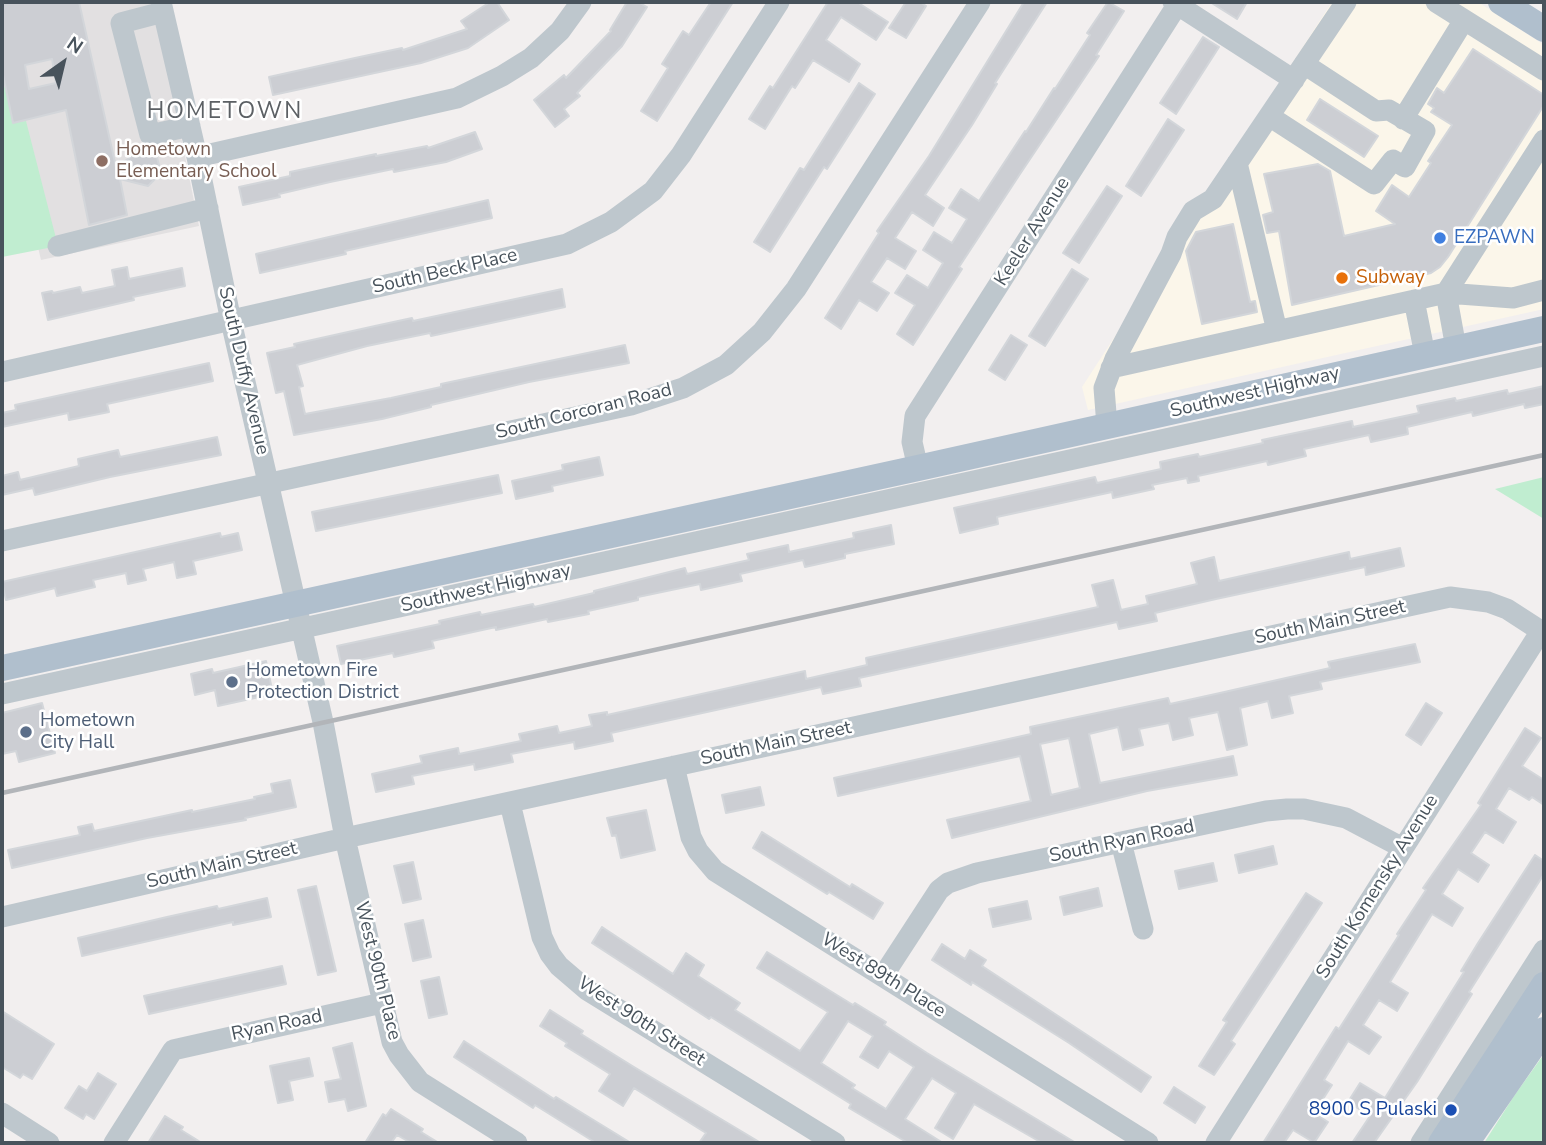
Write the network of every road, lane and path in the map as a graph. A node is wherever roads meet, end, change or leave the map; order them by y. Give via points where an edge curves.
1 (581, 2) edge
2 (779, 2) edge
3 (980, 2) edge
4 (1346, 2) edge
5 (1436, 2) edge
6 (1501, 2) edge
7 (1177, 3) edge
8 (162, 7) edge
9 (1464, 20) junction
10 (1544, 29) edge
11 (1544, 70) edge
12 (1299, 72) junction
13 (1269, 116) junction
14 (1404, 119) junction
15 (190, 126) junction
16 (1544, 139) edge
17 (197, 157) junction
18 (1237, 163) junction
19 (208, 208) junction
20 (58, 246) dead end
21 (1544, 290) edge
22 (1446, 293) junction
23 (1414, 300) junction
24 (231, 321) junction
25 (1544, 329) edge
26 (1277, 331) junction
27 (1456, 348) junction
28 (1425, 355) junction
29 (1544, 356) edge
30 (1111, 368) junction
31 (2, 372) edge
32 (1107, 426) junction
33 (919, 468) junction
34 (968, 470) junction
35 (268, 482) junction
36 (2, 541) edge
37 (295, 603) junction
38 (301, 629) junction
39 (1543, 632) edge
40 (2, 668) edge
41 (2, 694) edge
42 (325, 741) joint
43 (674, 766) junction
44 (510, 803) junction
45 (345, 838) junction
46 (1121, 842) junction
47 (1403, 848) junction
48 (2, 917) edge
49 (1143, 929) dead end
50 (1544, 950) edge
51 (883, 976) junction
52 (1544, 985) edge
53 (382, 1003) junction
54 (1544, 1030) edge
55 (2, 1114) edge
56 (49, 1143) edge
57 (114, 1143) edge
58 (517, 1143) edge
59 (835, 1143) edge
60 (1148, 1143) edge
61 (1216, 1143) edge
62 (1422, 1143) edge
63 (1441, 1143) edge
64 (1465, 1143) edge

1 - 17 street via 531,58 457,98
2 - 24 street, South Beck Place via 681,155 653,191 611,222 568,244
3 - 35 street, South Corcoran Road via 796,289 762,332 726,365 683,388 631,405
4 - 12 street
5 - 9 street
6 - 10 main road
7 - 12 street
7 - 33 street, Keeler Avenue via 915,416 912,442
8 - 15 street, South Duffy Avenue
8 - 15 street via 121,23 150,135
9 - 11 street
9 - 14 street
12 - 13 street
12 - 14 street via 1376,111 1389,110
13 - 14 street via 1374,184 1393,160 1405,167 1425,131
13 - 18 street
15 - 17 street, South Duffy Avenue
16 - 22 street
17 - 19 street, South Duffy Avenue
18 - 26 street
18 - 30 street via 1213,199 1193,211 1177,237
19 - 20 street
19 - 24 street, South Duffy Avenue
21 - 22 street via 1513,298
22 - 23 street
22 - 27 street
23 - 26 street
23 - 28 street
24 - 31 street, South Beck Place
24 - 35 street, South Duffy Avenue
25 - 27 main road, Southwest Highway
26 - 30 street
27 - 28 main road, Southwest Highway
28 - 32 main road, Southwest Highway
29 - 34 street, Southwest Highway
30 - 32 street via 1104,388
32 - 34 main road, Southwest Highway
33 - 34 main road, Southwest Highway
33 - 37 main road, Southwest Highway
34 - 38 street, Southwest Highway
35 - 36 street, South Corcoran Road
35 - 37 street, South Duffy Avenue
37 - 38 street, South Duffy Avenue
37 - 40 main road, Southwest Highway
38 - 41 street, Southwest Highway
38 - 42 street, South Duffy Avenue
39 - 43 street, South Main Street via 1507,609 1450,597
39 - 47 street, South Komensky Avenue
42 - 45 street, West 90th Place
43 - 44 street, South Main Street
43 - 51 street, West 89th Place via 691,837 707,863
44 - 45 street, South Main Street
44 - 59 street, West 90th Street via 542,937 559,966 587,990
45 - 48 street, South Main Street
45 - 53 street, West 90th Place
46 - 47 street, South Ryan Road via 1266,811 1304,808 1346,818
46 - 49 street
46 - 51 street, South Ryan Road via 948,883 930,901
47 - 61 street, South Komensky Avenue
50 - 62 street
51 - 60 street, West 89th Place
52 - 63 main road
53 - 57 street, Ryan Road via 173,1051
53 - 58 street, West 90th Place via 392,1042 420,1082
54 - 64 main road
55 - 56 street

